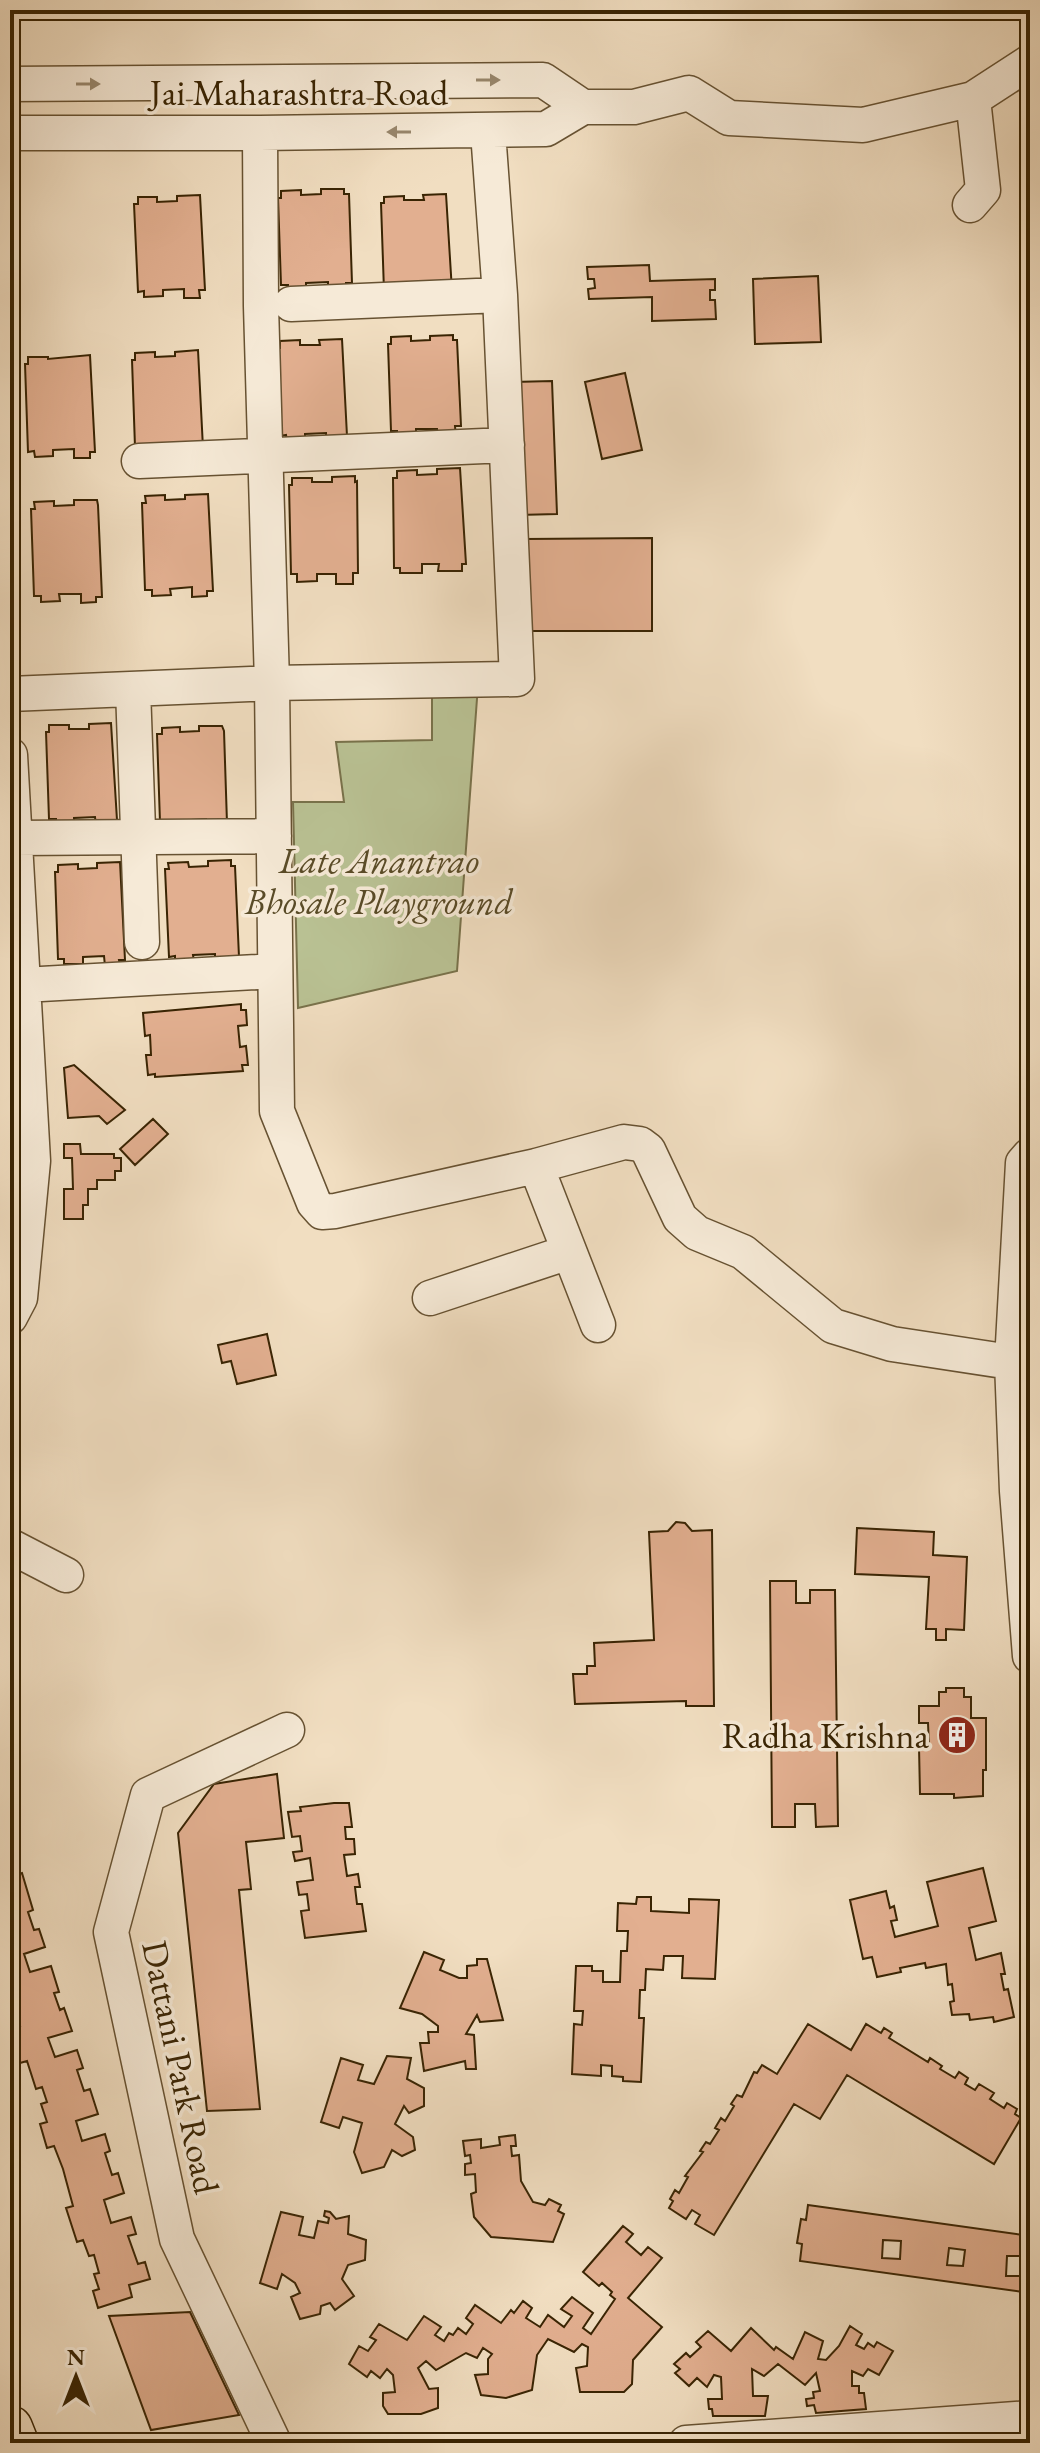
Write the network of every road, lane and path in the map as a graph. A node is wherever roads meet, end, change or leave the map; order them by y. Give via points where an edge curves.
1 (1030, 62) edge
2 (10, 84) edge
3 (973, 99) junction
4 (583, 107) junction
5 (488, 132) junction
6 (10, 133) edge
7 (260, 133) junction
8 (970, 205) dead end
9 (500, 295) junction
10 (291, 304) dead end
11 (507, 445) junction
12 (265, 457) junction
13 (139, 461) dead end
14 (272, 683) junction
15 (133, 689) junction
16 (10, 694) edge
17 (10, 755) edge
18 (274, 836) junction
19 (139, 837) junction
20 (15, 838) junction
21 (142, 942) dead end
22 (275, 971) junction
23 (23, 985) junction
24 (1028, 1161) edge
25 (536, 1166) junction
26 (569, 1252) junction
27 (430, 1298) dead end
28 (10, 1317) edge
29 (598, 1325) dead end
30 (1021, 1364) edge
31 (1024, 1491) edge
32 (10, 1546) edge
33 (66, 1575) dead end
34 (1030, 1656) edge
35 (287, 1730) dead end
36 (1030, 2418) edge
37 (10, 2428) edge
38 (16, 2443) edge
39 (274, 2443) edge
40 (686, 2443) edge

1 - 3 street
2 -> 4 street, Jai Maharashtra Road via 543,80
3 - 4 street via 863,125 729,118 689,93 634,107
3 - 8 street via 983,190
4 - 5 street, Jai Maharashtra Road via 546,129
5 -> 7 street, Jai Maharashtra Road
5 - 9 street
6 - 7 street, Jai Maharashtra Road
7 - 12 street
9 - 10 street
9 - 11 street
11 - 12 street
11 - 14 street via 517,679
12 - 13 street
12 - 14 street
14 - 15 street
14 - 18 street
15 - 16 street
15 - 19 street
17 - 20 street
18 - 19 street
18 - 22 street
19 - 20 street
19 - 21 street
20 - 23 street
22 - 23 street
22 - 25 street via 277,1111 322,1212
23 - 28 street via 33,1161 20,1298
24 - 30 street
25 - 26 street
25 - 30 street via 624,1142 640,1144 648,1150 680,1218 697,1233 743,1252 833,1326 892,1344
26 - 27 street
26 - 29 street
30 - 31 street
31 - 34 street
32 - 33 street
35 - 39 street, Dattani Park Road via 148,1795 111,1932 177,2239
36 - 40 street
37 - 38 main road

